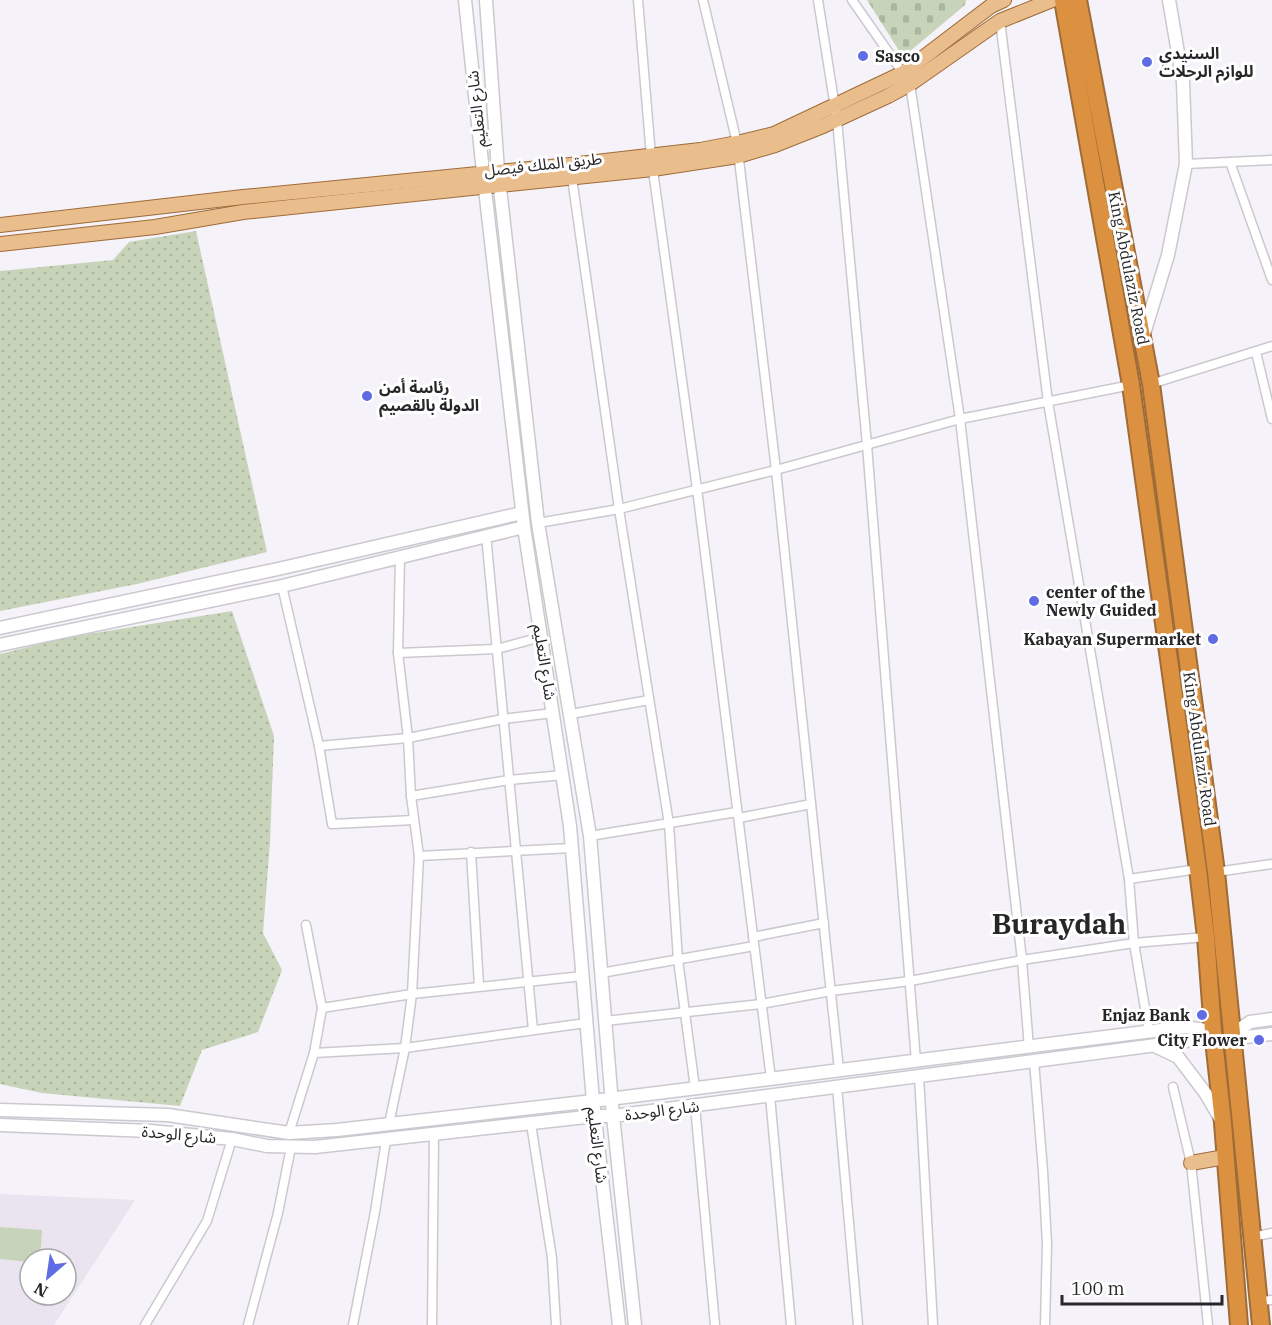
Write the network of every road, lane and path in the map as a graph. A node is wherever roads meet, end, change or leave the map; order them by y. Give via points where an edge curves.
1 (465, 0) edge
2 (486, 0) edge
3 (638, 0) edge
4 (704, 0) edge
5 (818, 0) edge
6 (852, 0) edge
7 (1052, 0) edge
8 (1063, 0) edge
9 (1078, 0) edge
10 (1169, 0) edge
11 (995, 2) edge
12 (1000, 21) junction
13 (907, 78) junction
14 (836, 113) junction
15 (738, 149) junction
16 (1272, 160) edge
17 (1230, 162) junction
18 (652, 163) junction
19 (1186, 164) junction
20 (498, 171) junction
21 (572, 178) junction
22 (484, 179) junction
23 (501, 186) junction
24 (0, 225) edge
25 (0, 244) edge
26 (1272, 280) edge
27 (1143, 338) junction
28 (1272, 346) edge
29 (1256, 352) junction
30 (1151, 384) junction
31 (1131, 385) junction
32 (1048, 402) junction
33 (960, 419) junction
34 (1272, 419) edge
35 (867, 445) junction
36 (776, 470) junction
37 (697, 489) junction
38 (619, 509) junction
39 (522, 513) junction
40 (538, 523) junction
41 (524, 527) junction
42 (486, 535) junction
43 (400, 557) junction
44 (282, 586) junction
45 (0, 628) edge
46 (541, 637) junction
47 (0, 645) edge
48 (497, 649) junction
49 (398, 653) junction
50 (649, 700) junction
51 (553, 713) junction
52 (571, 714) junction
53 (502, 719) junction
54 (408, 738) junction
55 (319, 746) junction
56 (562, 775) junction
57 (509, 780) junction
58 (411, 796) junction
59 (811, 804) junction
60 (738, 815) junction
61 (414, 820) junction
62 (669, 824) junction
63 (590, 836) junction
64 (572, 848) junction
65 (517, 850) junction
66 (471, 852) junction
67 (419, 856) junction
68 (1272, 864) edge
69 (1197, 869) junction
70 (1216, 872) junction
71 (1129, 879) junction
72 (824, 922) junction
73 (306, 925) dead end
74 (1206, 937) junction
75 (753, 942) junction
76 (1134, 943) junction
77 (678, 960) junction
78 (1022, 960) junction
79 (601, 973) junction
80 (582, 976) junction
81 (528, 980) junction
82 (910, 981) junction
83 (479, 986) junction
84 (831, 991) junction
85 (412, 994) junction
86 (761, 1004) junction
87 (322, 1008) junction
88 (685, 1011) junction
89 (1272, 1019) edge
90 (605, 1021) junction
91 (586, 1023) junction
92 (532, 1029) junction
93 (1213, 1031) junction
94 (1149, 1032) junction
95 (1272, 1034) edge
96 (1231, 1035) junction
97 (1154, 1046) junction
98 (405, 1048) junction
99 (1029, 1048) junction
100 (314, 1053) junction
101 (916, 1061) junction
102 (1034, 1061) junction
103 (839, 1070) junction
104 (918, 1076) junction
105 (771, 1079) junction
106 (837, 1087) junction
107 (1173, 1087) dead end
108 (695, 1088) junction
109 (770, 1096) junction
110 (612, 1097) junction
111 (593, 1101) junction
112 (695, 1106) junction
113 (0, 1110) edge
114 (595, 1116) junction
115 (613, 1116) junction
116 (1224, 1123) junction
117 (389, 1124) junction
118 (531, 1124) junction
119 (0, 1125) edge
120 (289, 1133) junction
121 (434, 1135) junction
122 (232, 1139) junction
123 (386, 1140) junction
124 (291, 1147) junction
125 (1226, 1157) junction
126 (1191, 1163) junction
127 (1272, 1233) edge
128 (1251, 1237) junction
129 (1266, 1300) edge
130 (145, 1325) edge
131 (248, 1325) edge
132 (353, 1325) edge
133 (432, 1325) edge
134 (556, 1325) edge
135 (619, 1325) edge
136 (635, 1325) edge
137 (715, 1325) edge
138 (791, 1325) edge
139 (858, 1325) edge
140 (933, 1325) edge
141 (1045, 1325) edge
142 (1208, 1325) edge
143 (1239, 1325) edge
144 (1261, 1325) edge

1 - 22 street, شارع التعليم
2 - 20 street, شارع التعليم
3 - 18 street
4 - 15 street
5 - 14 street
6 - 13 street
7 - 12 main road, طريق الملك فيصل
8 - 31 highway, King Abdulaziz Road
9 - 27 highway, King Abdulaziz Road
10 - 19 street via 1183,82
11 - 13 main road, طريق الملك فيصل
12 - 13 main road, طريق الملك فيصل
12 - 32 street
13 - 14 main road, طريق الملك فيصل
13 - 33 street
14 - 15 main road, طريق الملك فيصل via 775,146
14 - 35 street
15 - 18 main road, طريق الملك فيصل
15 - 36 street
16 - 17 street
17 - 19 street
17 - 26 street
18 - 20 main road, طريق الملك فيصل
18 - 21 main road, طريق الملك فيصل
18 - 37 street
19 - 27 street via 1168,255
20 - 22 main road, طريق الملك فيصل
20 - 23 street, شارع التعليم
21 - 23 main road, طريق الملك فيصل
21 - 38 street
22 - 23 main road, طريق الملك فيصل
22 - 24 main road, طريق الملك فيصل via 209,200
22 - 25 main road, طريق الملك فيصل via 155,227
22 - 39 street, شارع التعليم
23 - 40 street, شارع التعليم
27 - 30 highway, King Abdulaziz Road
28 - 29 street
29 - 30 street
29 - 34 street
30 - 70 highway, King Abdulaziz Road
31 - 32 street
31 - 69 highway, King Abdulaziz Road
32 - 33 street
32 - 71 street
33 - 35 street
33 - 78 street
35 - 36 street
35 - 82 street
36 - 37 street
36 - 59 street
37 - 38 street
37 - 60 street
38 - 40 street
38 - 50 street
39 - 41 street, شارع التعليم
39 - 45 street
40 - 52 street, شارع التعليم
41 - 42 street
41 - 46 street, شارع التعليم
42 - 43 street
42 - 48 street
43 - 44 street
43 - 49 street
44 - 47 street
44 - 55 street
46 - 48 street
46 - 51 street, شارع التعليم
48 - 49 street
48 - 53 street
49 - 54 street
50 - 52 street
50 - 62 street
51 - 53 street
51 - 56 street, شارع التعليم
52 - 63 street, شارع التعليم
53 - 54 street
53 - 57 street
54 - 55 street
54 - 58 street
55 - 61 street via 332,824
56 - 57 street
56 - 64 street, شارع التعليم
57 - 58 street
57 - 65 street
58 - 61 street
59 - 60 street
59 - 72 street
60 - 62 street
60 - 75 street
61 - 67 street
62 - 63 street
62 - 77 street
63 - 79 street, شارع التعليم
64 - 65 street
64 - 80 street, شارع التعليم
65 - 66 street
65 - 81 street
66 - 67 street
66 - 83 street
67 - 85 street
68 - 70 street
69 - 71 street
69 - 74 highway, King Abdulaziz Road
70 - 96 highway, King Abdulaziz Road
71 - 76 street
72 - 75 street
72 - 84 street
73 - 87 street
74 - 76 street
74 - 93 highway, King Abdulaziz Road
75 - 77 street
75 - 86 street
76 - 78 street
76 - 94 street
77 - 79 street
77 - 88 street
78 - 82 street
78 - 99 street
79 - 90 street, شارع التعليم
80 - 81 street
80 - 91 street, شارع التعليم
81 - 83 street
81 - 92 street
82 - 84 street
82 - 101 street
83 - 85 street
84 - 86 street
84 - 103 street
85 - 87 street
85 - 98 street
86 - 88 street
86 - 105 street
87 - 100 street
88 - 90 street
88 - 108 street
89 - 96 street via 1250,1022
90 - 110 street, شارع التعليم
91 - 92 street
91 - 111 street, شارع التعليم
92 - 98 street
93 - 94 street via 1185,1027
93 - 97 street, شارع الوحدة via 1187,1041
93 - 116 highway, King Abdulaziz Road
94 - 99 street
95 - 96 street
96 - 128 highway, King Abdulaziz Road
97 - 102 street, شارع الوحدة
97 - 116 street via 1178,1057
98 - 100 street
98 - 117 street
99 - 101 street
100 - 120 street
101 - 103 street
102 - 104 street, شارع الوحدة
102 - 141 street via 1047,1244
103 - 105 street
104 - 106 street, شارع الوحدة
104 - 140 street
105 - 108 street
106 - 109 street, شارع الوحدة
106 - 139 street
107 - 126 street
108 - 110 street
109 - 112 street, شارع الوحدة
109 - 138 street
110 - 111 street
110 - 115 street, شارع التعليم
111 - 114 street, شارع التعليم
111 - 117 street
112 - 115 street, شارع الوحدة
112 - 137 street
113 - 120 street via 168,1115
114 - 115 street, شارع الوحدة
114 - 118 street, شارع الوحدة
114 - 135 street, شارع التعليم
115 - 136 street, شارع التعليم
116 - 125 highway, King Abdulaziz Road
117 - 120 street
118 - 121 street, شارع الوحدة
118 - 134 street via 552,1258
119 - 122 street, شارع الوحدة via 150,1131
121 - 123 street, شارع الوحدة
121 - 133 street
122 - 124 street, شارع الوحدة
122 - 130 street via 207,1221
123 - 124 street, شارع الوحدة
123 - 132 street
124 - 131 street
125 - 126 main road
125 - 143 highway, King Abdulaziz Road
126 - 142 street
127 - 128 street
128 - 129 highway, King Abdulaziz Road
129 - 144 highway, King Abdulaziz Road

